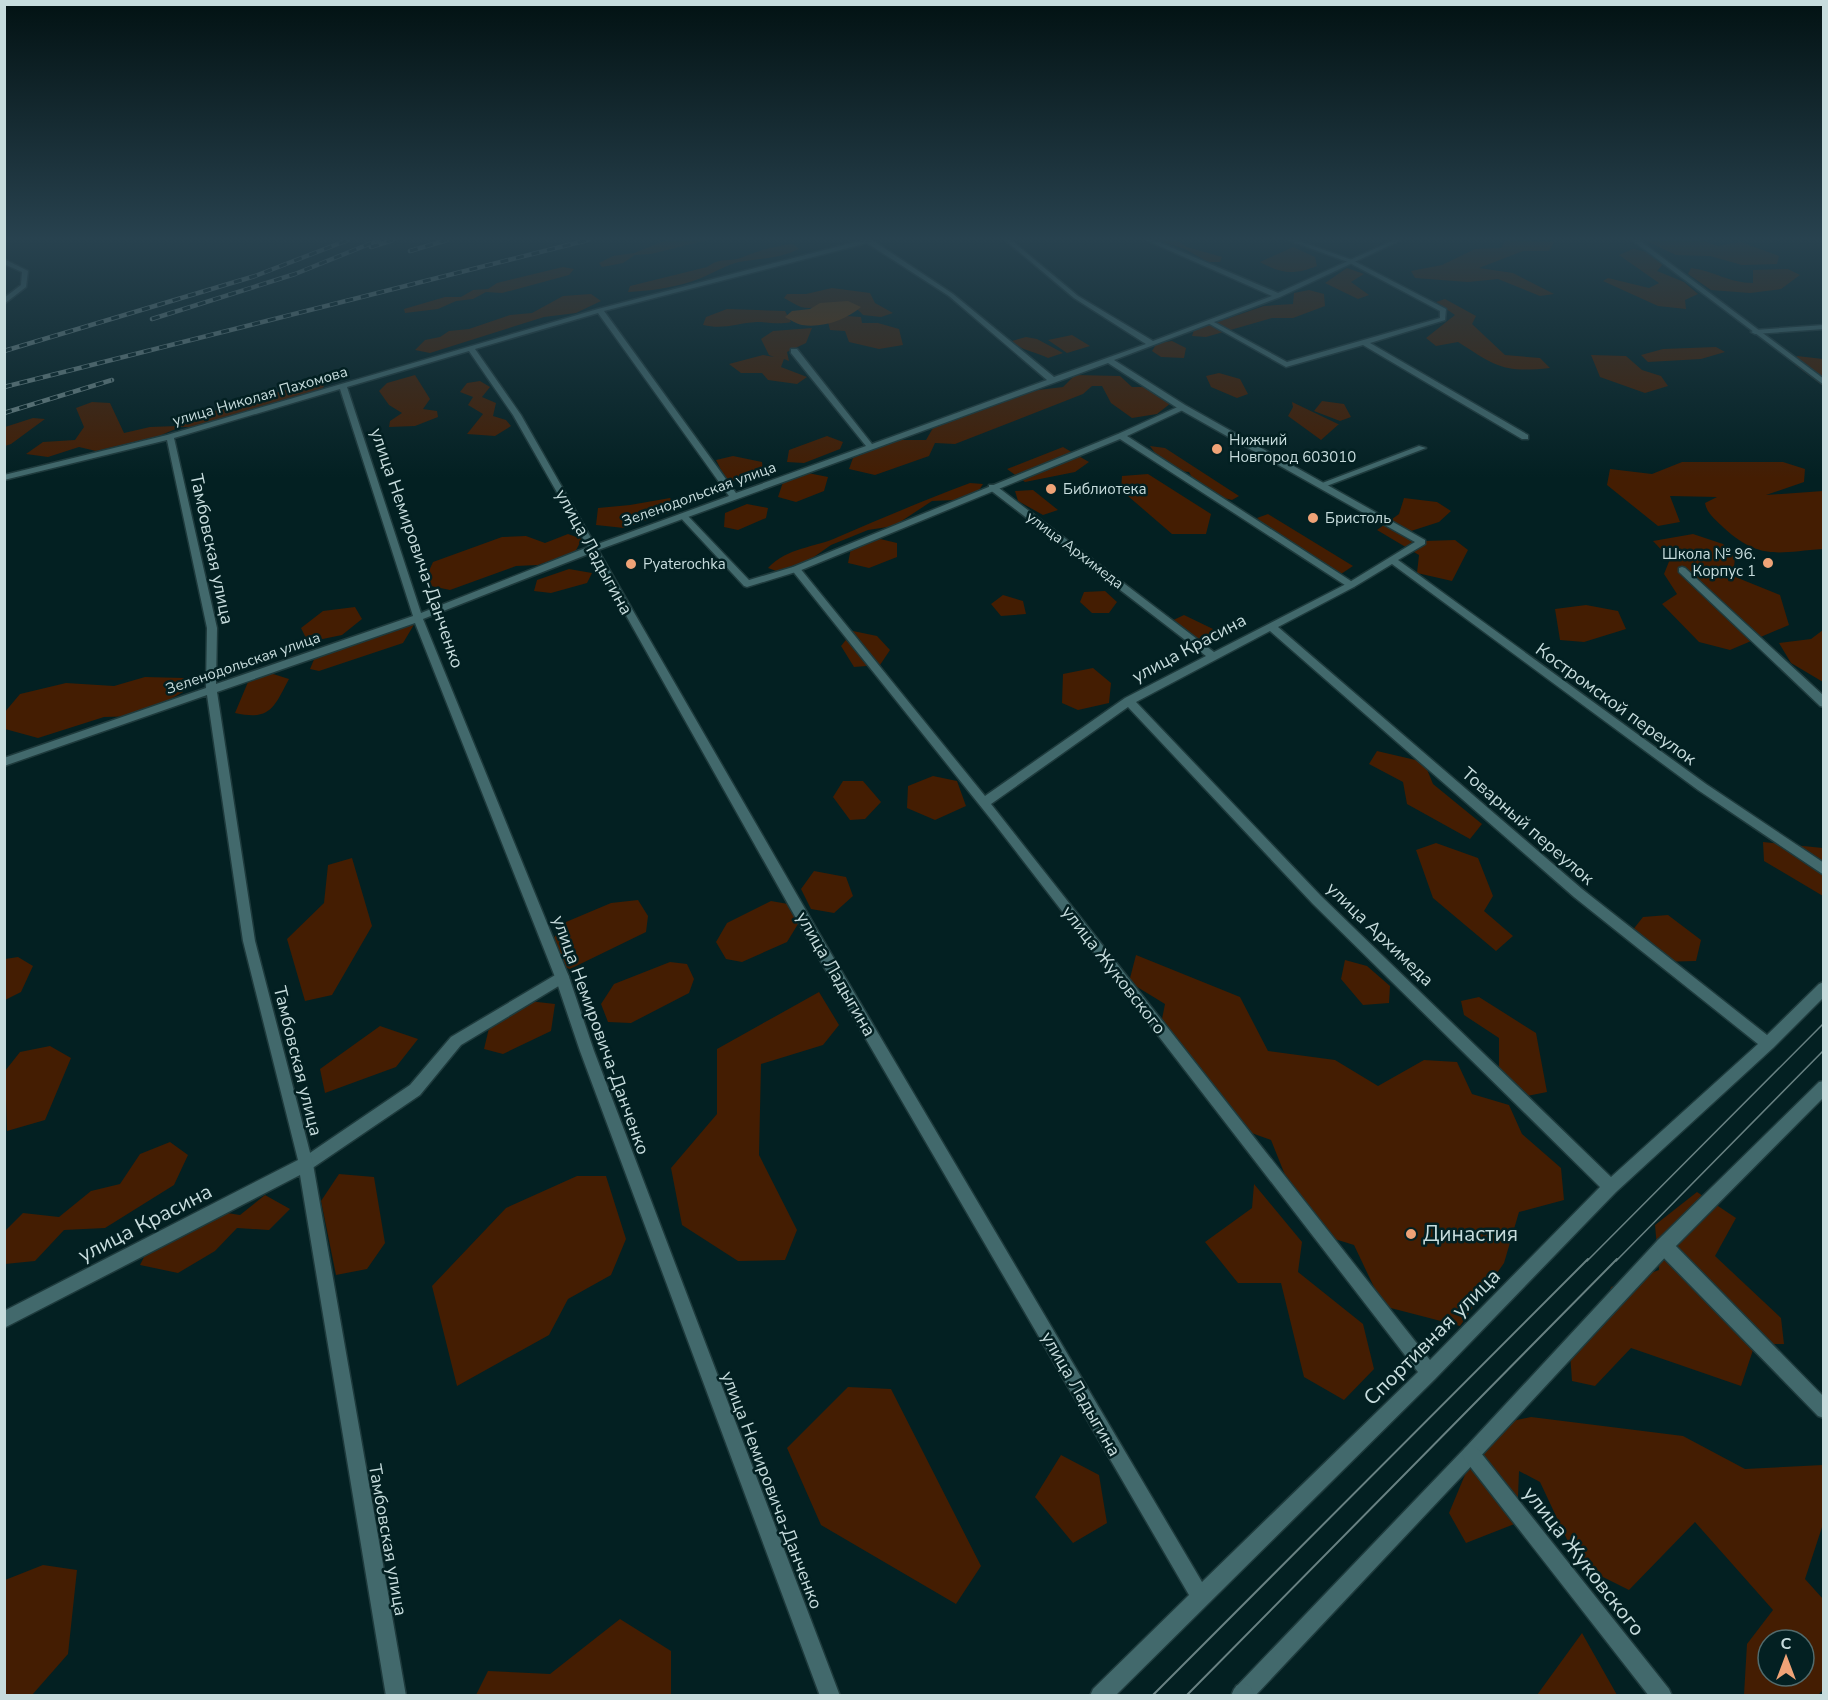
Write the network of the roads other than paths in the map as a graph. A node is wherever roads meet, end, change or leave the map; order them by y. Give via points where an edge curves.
1 (570, 319) edge
2 (607, 319) edge
3 (980, 319) edge
4 (1112, 319) edge
5 (1216, 319) edge
6 (1442, 319) edge
7 (1738, 319) edge
8 (1209, 322) junction
9 (1824, 327) edge
10 (1755, 332) junction
11 (1364, 342) junction
12 (1152, 344) junction
13 (472, 350) junction
14 (794, 351) dead end
15 (1109, 360) junction
16 (1053, 380) junction
17 (1824, 382) edge
18 (343, 386) junction
19 (1182, 407) junction
20 (1121, 436) junction
21 (170, 437) junction
22 (1526, 437) dead end
23 (870, 447) junction
24 (1422, 448) dead end
25 (4, 478) edge
26 (1321, 485) junction
27 (992, 487) junction
28 (734, 497) junction
29 (682, 516) junction
30 (592, 549) junction
31 (1393, 561) junction
32 (796, 569) junction
33 (1682, 570) dead end
34 (1351, 585) junction
35 (418, 618) junction
36 (1270, 627) junction
37 (1214, 657) junction
38 (211, 689) junction
39 (1129, 701) junction
40 (1824, 703) edge
41 (4, 762) edge
42 (984, 803) junction
43 (1824, 870) edge
44 (562, 977) junction
45 (1824, 988) edge
46 (1768, 1044) junction
47 (1824, 1087) edge
48 (306, 1164) junction
49 (1611, 1186) junction
50 (1664, 1246) junction
51 (4, 1320) edge
52 (1429, 1373) junction
53 (1824, 1410) edge
54 (1472, 1454) junction
55 (1201, 1598) junction
56 (396, 1695) edge
57 (830, 1695) edge
58 (1100, 1695) edge
59 (1243, 1695) edge
60 (1662, 1695) edge

1 - 13 street, улица Николая Пахомова
2 - 28 street
3 - 16 street
4 - 12 street
5 - 8 street, Зеленодольская улица
6 - 11 street
7 - 10 street
8 - 11 street via 1286,365
8 - 12 street, Зеленодольская улица
9 - 10 street
10 - 17 street
11 - 22 street
12 - 15 street, Зеленодольская улица
13 - 18 street, улица Николая Пахомова
13 - 30 street, улица Ладыгина via 517,415
14 - 23 street
15 - 16 street, Зеленодольская улица
15 - 19 street
16 - 23 street, Зеленодольская улица
18 - 21 street, улица Николая Пахомова
18 - 35 street, улица Немировича-Данченко
19 - 20 street
19 - 26 street
20 - 27 street
20 - 34 street
21 - 25 street, улица Николая Пахомова
21 - 38 street, Тамбовская улица via 212,628
23 - 28 street, Зеленодольская улица
24 - 26 street
26 - 31 street, улица Красина via 1422,542
27 - 32 street
27 - 37 street, улица Архимеда
28 - 29 street, Зеленодольская улица
29 - 30 street, Зеленодольская улица
29 - 32 street via 747,584
30 - 35 street, Зеленодольская улица
30 - 55 street, улица Ладыгина
31 - 34 street, улица Красина
31 - 43 street, Костромской переулок via 1702,787
32 - 42 street, улица Жуковского
33 - 40 street
34 - 36 street, улица Красина
35 - 38 street, Зеленодольская улица
35 - 44 street, улица Немировича-Данченко
36 - 37 street, улица Красина
36 - 46 street, Товарный переулок via 1578,894
37 - 39 street, улица Красина
38 - 41 street, Зеленодольская улица
38 - 48 street, Тамбовская улица via 249,941
39 - 42 street, улица Красина
39 - 49 street, улица Архимеда via 1317,900
42 - 52 street, улица Жуковского
44 - 48 street, улица Красина via 456,1041 415,1090
44 - 57 street, улица Немировича-Данченко
45 - 46 street, Спортивная улица
46 - 49 street, Спортивная улица
47 - 50 street
48 - 51 street, улица Красина
48 - 56 street, Тамбовская улица
49 - 52 street, Спортивная улица
50 - 53 street
50 - 54 street
52 - 55 street, Спортивная улица
54 - 59 street
54 - 60 street, улица Жуковского
55 - 58 street, Спортивная улица

